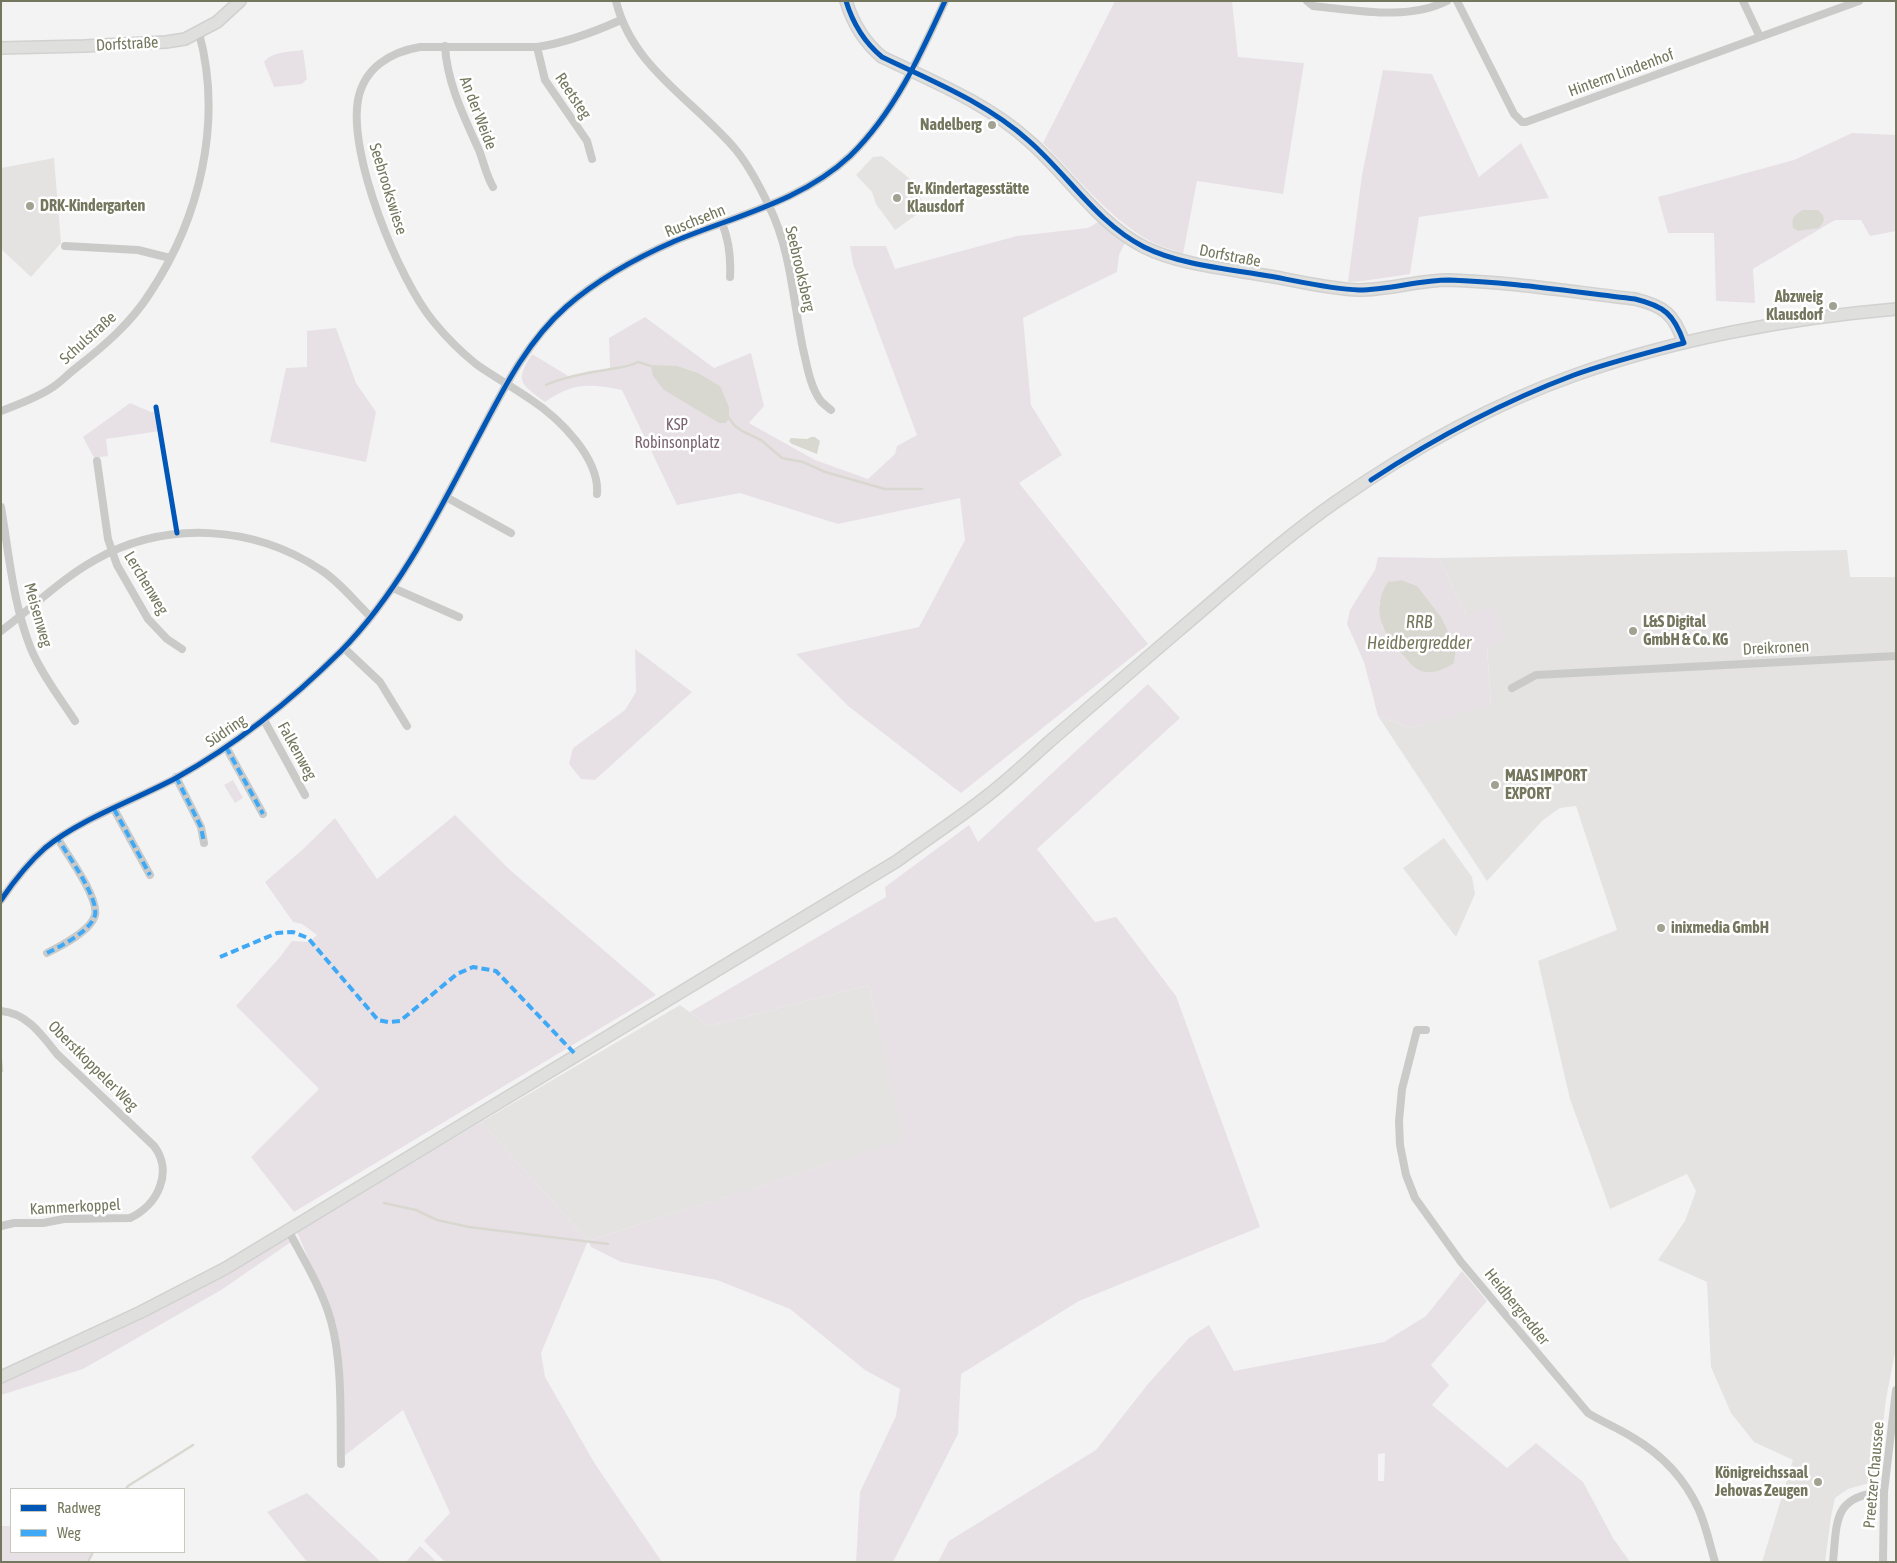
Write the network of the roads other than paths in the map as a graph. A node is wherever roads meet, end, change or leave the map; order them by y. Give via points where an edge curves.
1 (240, 1) edge
2 (616, 1) edge
3 (846, 1) edge
4 (945, 1) edge
5 (1307, 1) edge
6 (1447, 1) edge
7 (1457, 1) edge
8 (1743, 1) edge
9 (1859, 1) edge
10 (621, 20) junction
11 (199, 33) junction
12 (1760, 38) junction
13 (445, 46) junction
14 (537, 47) junction
15 (1, 48) edge
16 (912, 72) junction
17 (592, 160) dead end
18 (493, 187) dead end
19 (769, 206) junction
20 (722, 223) junction
21 (64, 246) dead end
22 (170, 258) junction
23 (730, 276) dead end
24 (1894, 310) edge
25 (1684, 344) junction
26 (505, 384) junction
27 (831, 410) dead end
28 (1, 411) edge
29 (97, 461) dead end
30 (597, 494) dead end
31 (446, 497) junction
32 (1, 507) edge
33 (511, 533) dead end
34 (424, 536) joint
35 (111, 552) junction
36 (393, 588) junction
37 (20, 616) junction
38 (371, 617) junction
39 (459, 617) dead end
40 (1, 631) edge
41 (344, 648) junction
42 (182, 649) dead end
43 (1896, 656) edge
44 (1512, 688) dead end
45 (264, 720) junction
46 (75, 721) dead end
47 (407, 726) dead end
48 (226, 747) junction
49 (176, 777) junction
50 (305, 795) dead end
51 (114, 809) junction
52 (263, 814) dead end
53 (58, 839) junction
54 (204, 844) dead end
55 (150, 875) dead end
56 (1, 900) edge
57 (47, 953) dead end
58 (1, 1011) edge
59 (1426, 1030) dead end
60 (158, 1152) joint
61 (1, 1226) edge
62 (288, 1230) junction
63 (1, 1378) edge
64 (1896, 1390) edge
65 (341, 1464) dead end
66 (1884, 1492) junction
67 (1715, 1562) edge
68 (1833, 1562) edge
69 (1883, 1562) edge

1 - 11 main road, Dorfstraße
2 - 10 street, Seebrooksberg
3 - 16 main road, Dorfstraße via 857,30 870,47
4 - 16 street
5 - 6 street via 1313,6 1391,13
7 - 12 street, Hinterm Lindenhof via 1514,114 1522,122
8 - 12 street
9 - 12 street, Hinterm Lindenhof
10 - 14 street, Seebrookswiese via 565,41
10 - 19 street, Seebrooksberg via 658,74 736,151
11 - 15 main road, Dorfstraße via 166,42
11 - 22 street, Schulstraße via 204,49 209,102 206,152 189,214
13 - 14 street, Seebrookswiese
13 - 18 street, An der Weide via 451,82
13 - 26 street, Seebrookswiese via 406,50 383,60 373,70 358,98 359,141 372,194 389,242 422,307 474,362
14 - 17 street, Reetsteg via 545,80 587,141
16 - 19 street, Ruschsehn via 867,138 848,158 821,179
16 - 25 main road, Dorfstraße via 1014,128 1092,207 1143,247 1162,255 1359,290 1444,280 1635,298 1654,304 1673,319
19 - 20 street, Ruschsehn
19 - 27 street, Seebrooksberg via 781,236 813,385
20 - 23 street via 731,262
20 - 26 street, Ruschsehn via 663,247 599,281 555,318
21 - 22 street via 138,250
22 - 28 street, Schulstraße via 150,294 107,344 52,387
24 - 25 main road via 1834,315
25 - 62 main road via 1574,375 1510,402 1456,428 1338,500 1280,544 986,796 897,861
26 - 30 street, Seebrookswiese via 532,400 583,450 593,468 598,484
26 - 31 street, Ruschsehn
29 - 35 street, Lerchenweg
31 - 33 street
31 - 34 street, Ruschsehn
32 - 37 street, Meisenweg
34 - 36 street, Südring
35 - 37 street via 80,570
35 - 38 street via 178,533 220,534 259,541 297,556 323,571
35 - 42 street, Lerchenweg via 148,618 167,639
36 - 38 street, Südring
36 - 39 street
37 - 40 street
37 - 46 street, Meisenweg via 42,670
38 - 41 street, Südring
41 - 45 street, Südring
41 - 47 street via 380,682
43 - 44 street, Dreikronen via 1536,675
45 - 48 street, Südring
45 - 50 street, Falkenweg
48 - 49 street, Südring
48 - 52 street
49 - 51 street, Südring
49 - 54 street via 201,827
51 - 53 street, Südring
51 - 55 street
53 - 56 street, Südring via 27,865
53 - 57 street via 92,897 96,913 72,940
58 - 60 street, Oberstkoppeler Weg via 23,1017
59 - 67 street, Heidbergredder via 1417,1030 1402,1089 1399,1121 1406,1176 1415,1198 1462,1262 1588,1413 1651,1449 1686,1486 1700,1511
60 - 61 street, Kammerkoppel via 163,1176 160,1188 138,1214 123,1219 64,1219
62 - 63 main road via 226,1268 141,1312
62 - 65 street via 321,1292 331,1322 337,1354
64 - 66 street, Preetzer Chaussee
66 - 68 street via 1850,1500 1842,1510 1837,1522
66 - 69 street, Preetzer Chaussee

